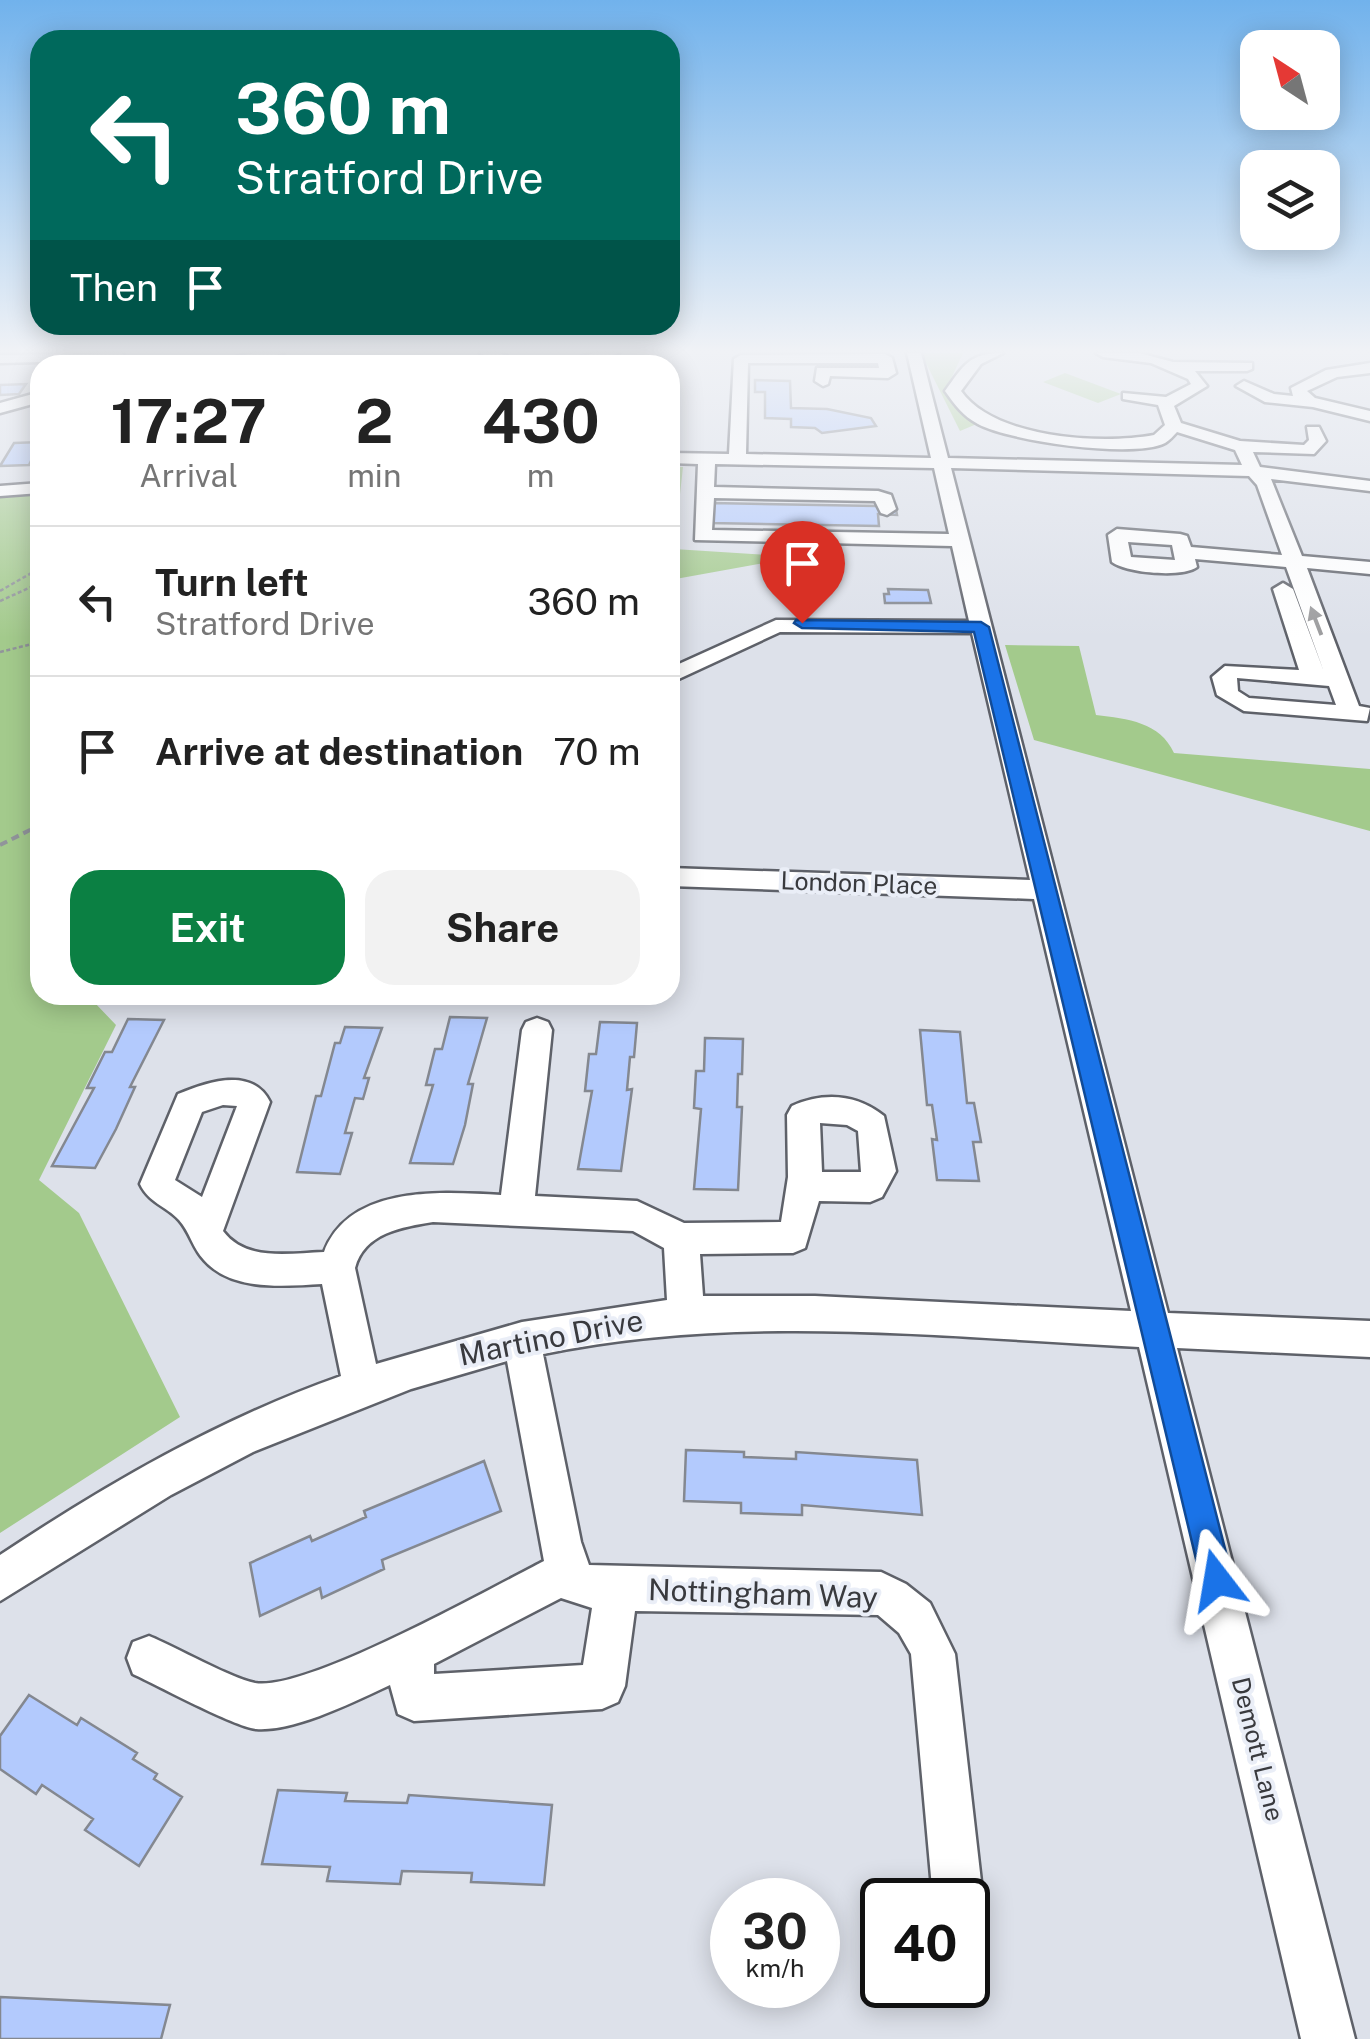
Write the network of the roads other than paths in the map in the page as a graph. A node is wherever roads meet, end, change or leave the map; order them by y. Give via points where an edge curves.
1 (737, 448) edge
2 (935, 448) edge
3 (1241, 448) edge
4 (1277, 448) edge
5 (1310, 448) edge
6 (680, 458) edge
7 (707, 458) junction
8 (736, 459) junction
9 (942, 462) junction
10 (1252, 470) junction
11 (1370, 486) edge
12 (30, 488) edge
13 (0, 490) edge
14 (704, 492) junction
15 (889, 539) junction
16 (960, 540) junction
17 (1183, 552) dead end
18 (1283, 561) junction
19 (1370, 568) edge
20 (981, 627) junction
21 (680, 671) edge
22 (1313, 678) junction
23 (1339, 680) junction
24 (1360, 713) edge
25 (680, 876) edge
26 (1048, 890) junction
27 (537, 1030) dead end
28 (806, 1186) dead end
29 (516, 1212) junction
30 (206, 1232) dead end
31 (681, 1239) junction
32 (338, 1268) junction
33 (686, 1314) junction
34 (1156, 1330) junction
35 (1370, 1339) edge
36 (522, 1340) junction
37 (362, 1386) junction
38 (568, 1572) junction
39 (0, 1580) edge
40 (616, 1589) junction
41 (410, 1650) junction
42 (149, 1658) dead end
43 (956, 1878) edge
44 (1328, 2039) edge

1 - 8 street
2 - 9 street, Demott Lane
3 - 10 street
4 - 5 street
6 - 7 street
7 - 8 street
7 - 14 street
8 - 9 street
9 - 10 street
9 - 16 street, Demott Lane
10 - 11 street
10 - 18 street via 1265,483
12 - 13 street
14 - 15 street via 884,499
14 - 15 street via 702,536
15 - 16 street
16 - 20 street, Demott Lane
17 - 18 street
18 - 19 street
18 - 22 street
23 -> 18 street
20 - 21 street via 776,626
20 - 26 street, Demott Lane
22 - 23 street
22 - 24 street via 1234,671 1223,676 1237,703
23 - 24 street
25 - 26 street, London Place
26 - 34 street, Demott Lane
27 - 29 street
28 - 31 street via 792,1237
29 - 31 street via 637,1216
29 - 32 street via 433,1207 390,1214 356,1233 342,1249
30 - 32 street via 229,1262
31 - 33 street
32 - 37 street
33 - 34 street, Martino Drive
33 - 36 street, Martino Drive
34 - 35 street, Martino Drive
34 - 44 street, Demott Lane
36 - 37 street, Martino Drive
36 - 38 street
37 - 39 street, Martino Drive via 263,1426 106,1509
38 - 40 street, Nottingham Way via 578,1585
38 - 41 street
40 - 41 street, Nottingham Way via 602,1686 414,1698
40 - 43 street, Nottingham Way via 881,1594 899,1602 925,1630 933,1654
41 - 42 street via 272,1709

